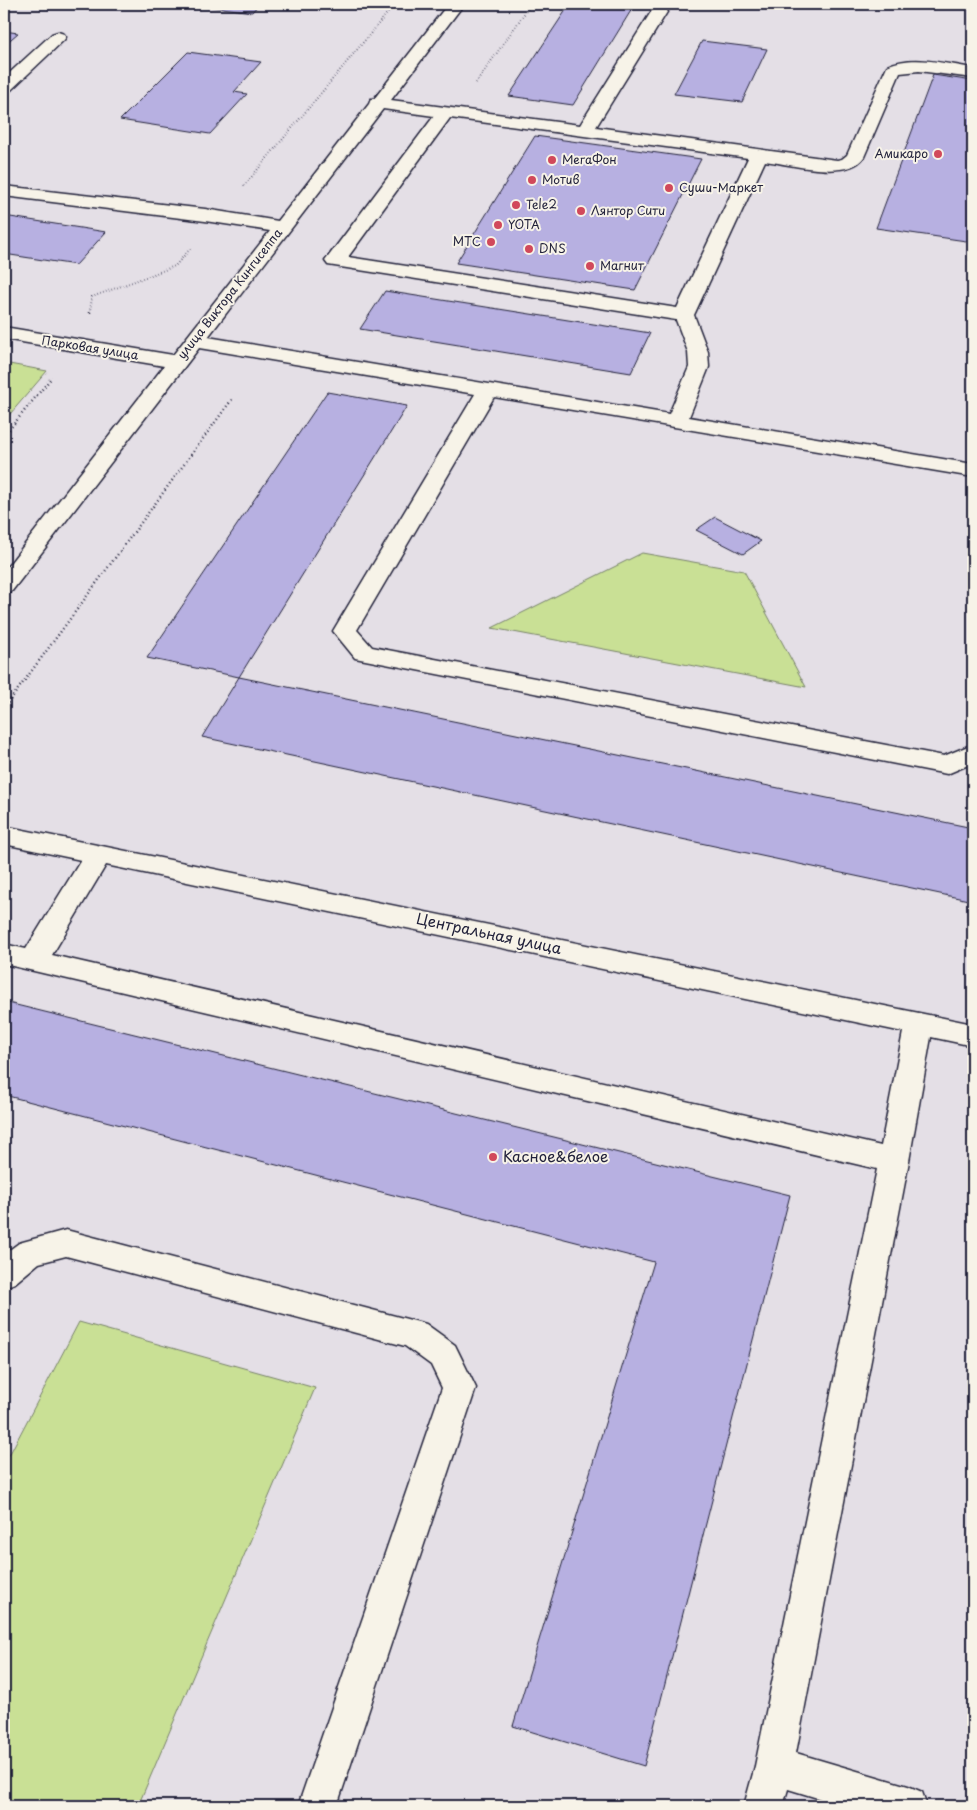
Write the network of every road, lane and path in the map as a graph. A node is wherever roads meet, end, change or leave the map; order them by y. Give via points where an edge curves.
1 (395, 4) edge
2 (456, 4) edge
3 (531, 4) edge
4 (664, 4) edge
5 (58, 37) dead end
6 (973, 73) edge
7 (4, 87) edge
8 (377, 103) junction
9 (446, 112) junction
10 (586, 130) junction
11 (760, 154) junction
12 (4, 191) edge
13 (218, 217) junction
14 (282, 227) junction
15 (684, 315) junction
16 (90, 320) dead end
17 (4, 333) edge
18 (193, 341) junction
19 (177, 362) junction
20 (56, 373) dead end
21 (488, 390) junction
22 (233, 398) dead end
23 (677, 421) junction
24 (4, 436) edge
25 (973, 471) edge
26 (4, 586) edge
27 (4, 708) edge
28 (973, 753) edge
29 (4, 835) edge
30 (99, 854) junction
31 (4, 954) edge
32 (34, 960) junction
33 (919, 1023) junction
34 (973, 1035) edge
35 (894, 1161) junction
36 (4, 1273) edge
37 (774, 1766) junction
38 (318, 1806) edge
39 (764, 1806) edge
40 (908, 1806) edge

1 - 13 path
2 - 8 street, улица Виктора Кингисеппа
3 - 9 path via 462,102
4 - 10 street
5 - 7 street
6 - 11 street via 896,66 855,157 848,163 837,165
8 - 9 street
8 - 14 street, улица Виктора Кингисеппа
9 - 10 street
9 - 15 street via 335,261
10 - 11 street
11 - 15 street
12 - 13 street
13 - 14 street
13 - 16 path via 175,266 92,297
14 - 18 street, улица Виктора Кингисеппа
15 - 23 street via 698,352 699,367
17 - 19 street, Парковая улица
18 - 19 street, улица Виктора Кингисеппа
18 - 21 street
19 - 26 street, улица Виктора Кингисеппа
20 - 24 path
21 - 23 street
21 - 28 street via 344,631 364,653 947,765
22 - 27 path
23 - 25 street
29 - 30 street, Центральная улица
30 - 32 street
30 - 33 street, Центральная улица
31 - 32 street
32 - 35 street
33 - 34 street, Центральная улица
33 - 35 street
35 - 37 street
36 - 38 street via 30,1252 66,1243 414,1334 443,1355 459,1388
37 - 39 street
37 - 40 street

